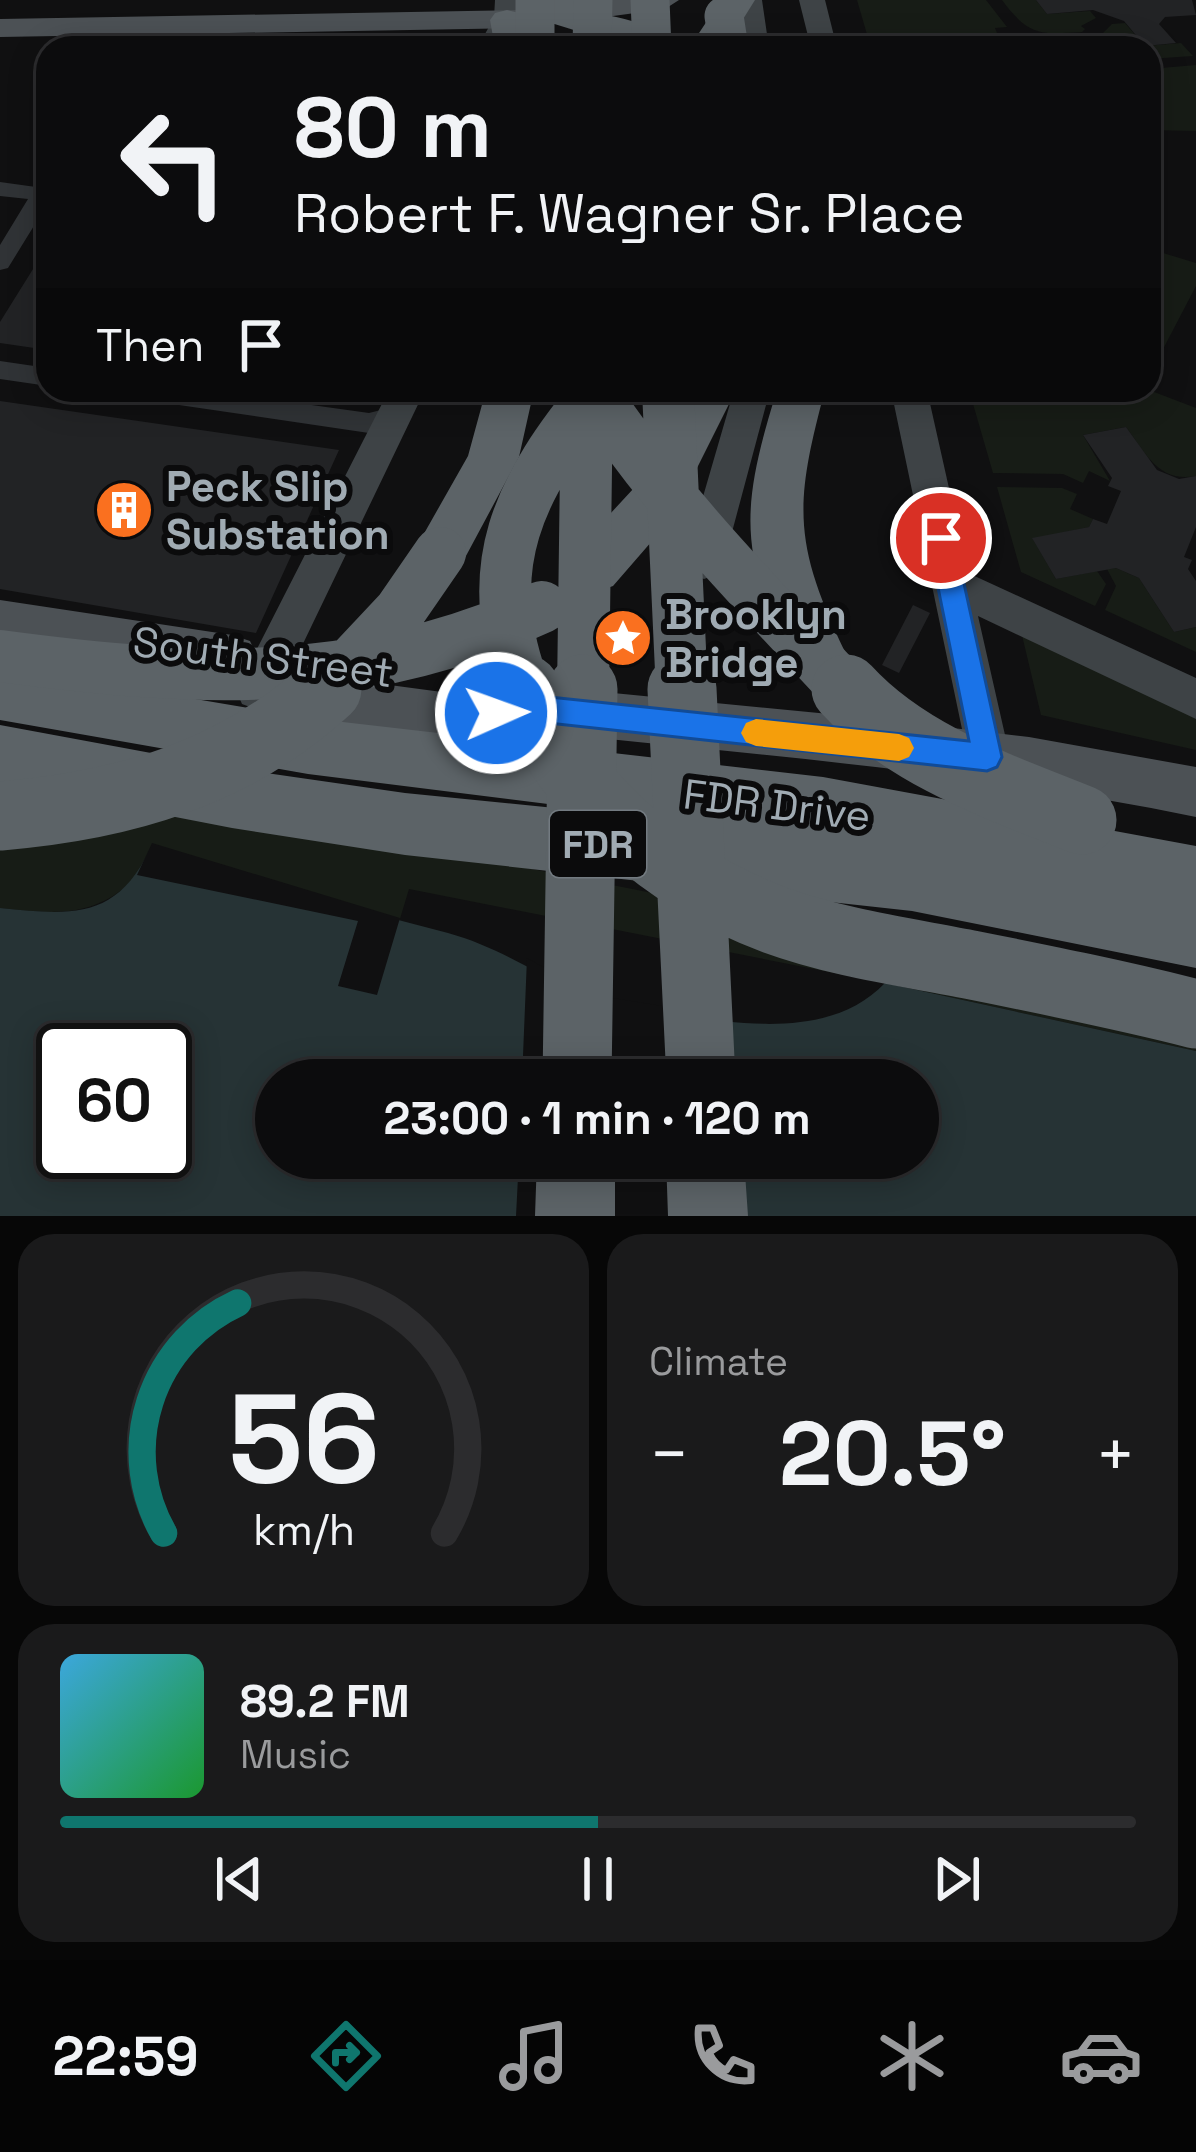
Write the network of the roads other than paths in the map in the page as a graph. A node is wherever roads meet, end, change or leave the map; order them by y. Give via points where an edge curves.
1 (650, 0) edge
2 (665, 0) edge
3 (722, 0) edge
4 (738, 0) edge
5 (749, 0) edge
6 (812, 0) edge
7 (533, 16) edge
8 (0, 28) edge
9 (148, 36) edge
10 (570, 36) edge
11 (632, 36) edge
12 (655, 36) edge
13 (715, 36) edge
14 (727, 36) edge
15 (754, 36) edge
16 (821, 36) edge
17 (0, 188) edge
18 (36, 190) edge
19 (36, 207) edge
20 (0, 263) edge
21 (0, 370) edge
22 (36, 375) edge
23 (222, 402) edge
24 (480, 402) edge
25 (507, 402) edge
26 (585, 402) edge
27 (586, 402) edge
28 (588, 402) edge
29 (669, 402) edge
30 (706, 402) edge
31 (749, 402) edge
32 (798, 402) edge
33 (912, 402) edge
34 (400, 404) edge
35 (440, 553) junction
36 (950, 583) junction
37 (0, 620) edge
38 (0, 655) edge
39 (826, 672) junction
40 (266, 675) junction
41 (0, 693) edge
42 (1196, 699) edge
43 (694, 726) junction
44 (0, 754) edge
45 (987, 757) junction
46 (1196, 792) edge
47 (0, 816) edge
48 (1196, 875) edge
49 (1196, 933) edge
50 (1196, 1014) edge
51 (577, 1059) edge
52 (700, 1059) edge
53 (575, 1179) edge
54 (706, 1179) edge
55 (574, 1216) edge
56 (708, 1216) edge

1 - 12 highway, bridge
2 - 7 main road
3 - 14 highway, bridge
4 - 13 highway
5 - 15 main road
6 - 16 main road
7 - 9 main road
7 - 10 highway, bridge
7 - 11 highway
8 - 9 main road
17 - 18 street
19 - 20 street
21 - 22 street
23 - 34 street via 369,423
24 - 35 highway
25 - 35 highway via 493,457
26 - 50 highway, bridge via 516,514 507,621 519,679 544,730 626,829 704,886 770,919
27 - 51 highway, bridge
28 - 39 highway, bridge
29 - 52 highway, bridge
30 - 38 highway, bridge via 653,503 592,570 559,598 494,630 342,667 204,676
31 - 43 main road via 705,556
32 - 39 highway, bridge via 775,482 772,538 785,588
33 - 36 main road
34 - 40 main road
35 - 47 highway, bridge via 372,650 322,699 260,742 154,793 74,812
36 - 42 main road
36 - 45 main road
37 - 40 main road, South Street
38 - 40 main road, South Street
39 - 48 highway, bridge via 890,729 961,772
40 - 43 main road, South Street via 472,719 521,707
41 - 48 highway, FDR Drive / FDR, bridge via 308,746 823,808
43 - 45 main road, South Street
44 - 49 highway, FDR Drive / FDR, bridge via 387,822 912,878
45 - 46 main road, South Street
53 - 55 highway
54 - 56 highway

